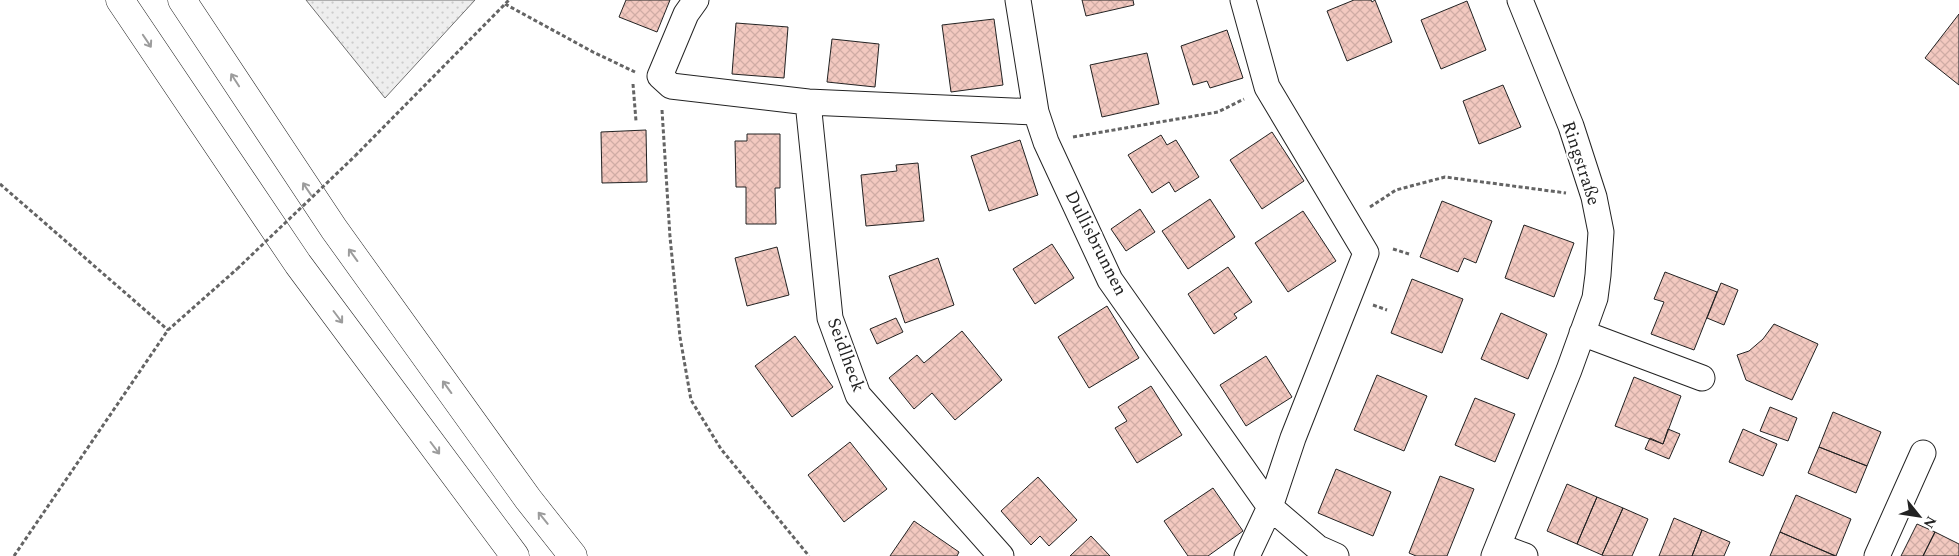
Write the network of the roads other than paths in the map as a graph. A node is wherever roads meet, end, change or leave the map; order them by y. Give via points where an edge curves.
1 (120, 0) edge
2 (182, 0) edge
3 (696, 0) edge
4 (1018, 0) edge
5 (1243, 0) edge
6 (1520, 0) edge
7 (808, 102) junction
8 (1036, 112) junction
9 (1582, 333) junction
10 (1702, 378) dead end
11 (1923, 453) dead end
12 (1270, 507) junction
13 (1496, 551) edge
14 (515, 556) edge
15 (573, 556) edge
16 (1002, 556) edge
17 (1248, 556) edge
18 (1336, 556) edge
19 (1525, 556) edge
20 (1877, 556) edge

1 -> 14 highway via 298,264
15 -> 2 highway via 528,499 340,237
3 - 7 street via 686,14 660,76 671,86
4 - 8 street, Dullisbrunnen
5 - 12 street via 1267,87 1366,253
6 - 9 street, Ringstraße via 1571,126 1594,197 1601,232 1595,298
7 - 8 street
7 - 16 street, Seidlheck via 830,318 858,395
8 - 12 street, Dullisbrunnen via 1046,142 1110,280
9 - 10 street
9 - 13 street, Ringstraße
11 - 20 street
12 - 17 street
12 - 18 street, Dullisbrunnen via 1318,548
13 - 19 street, Ringstraße

